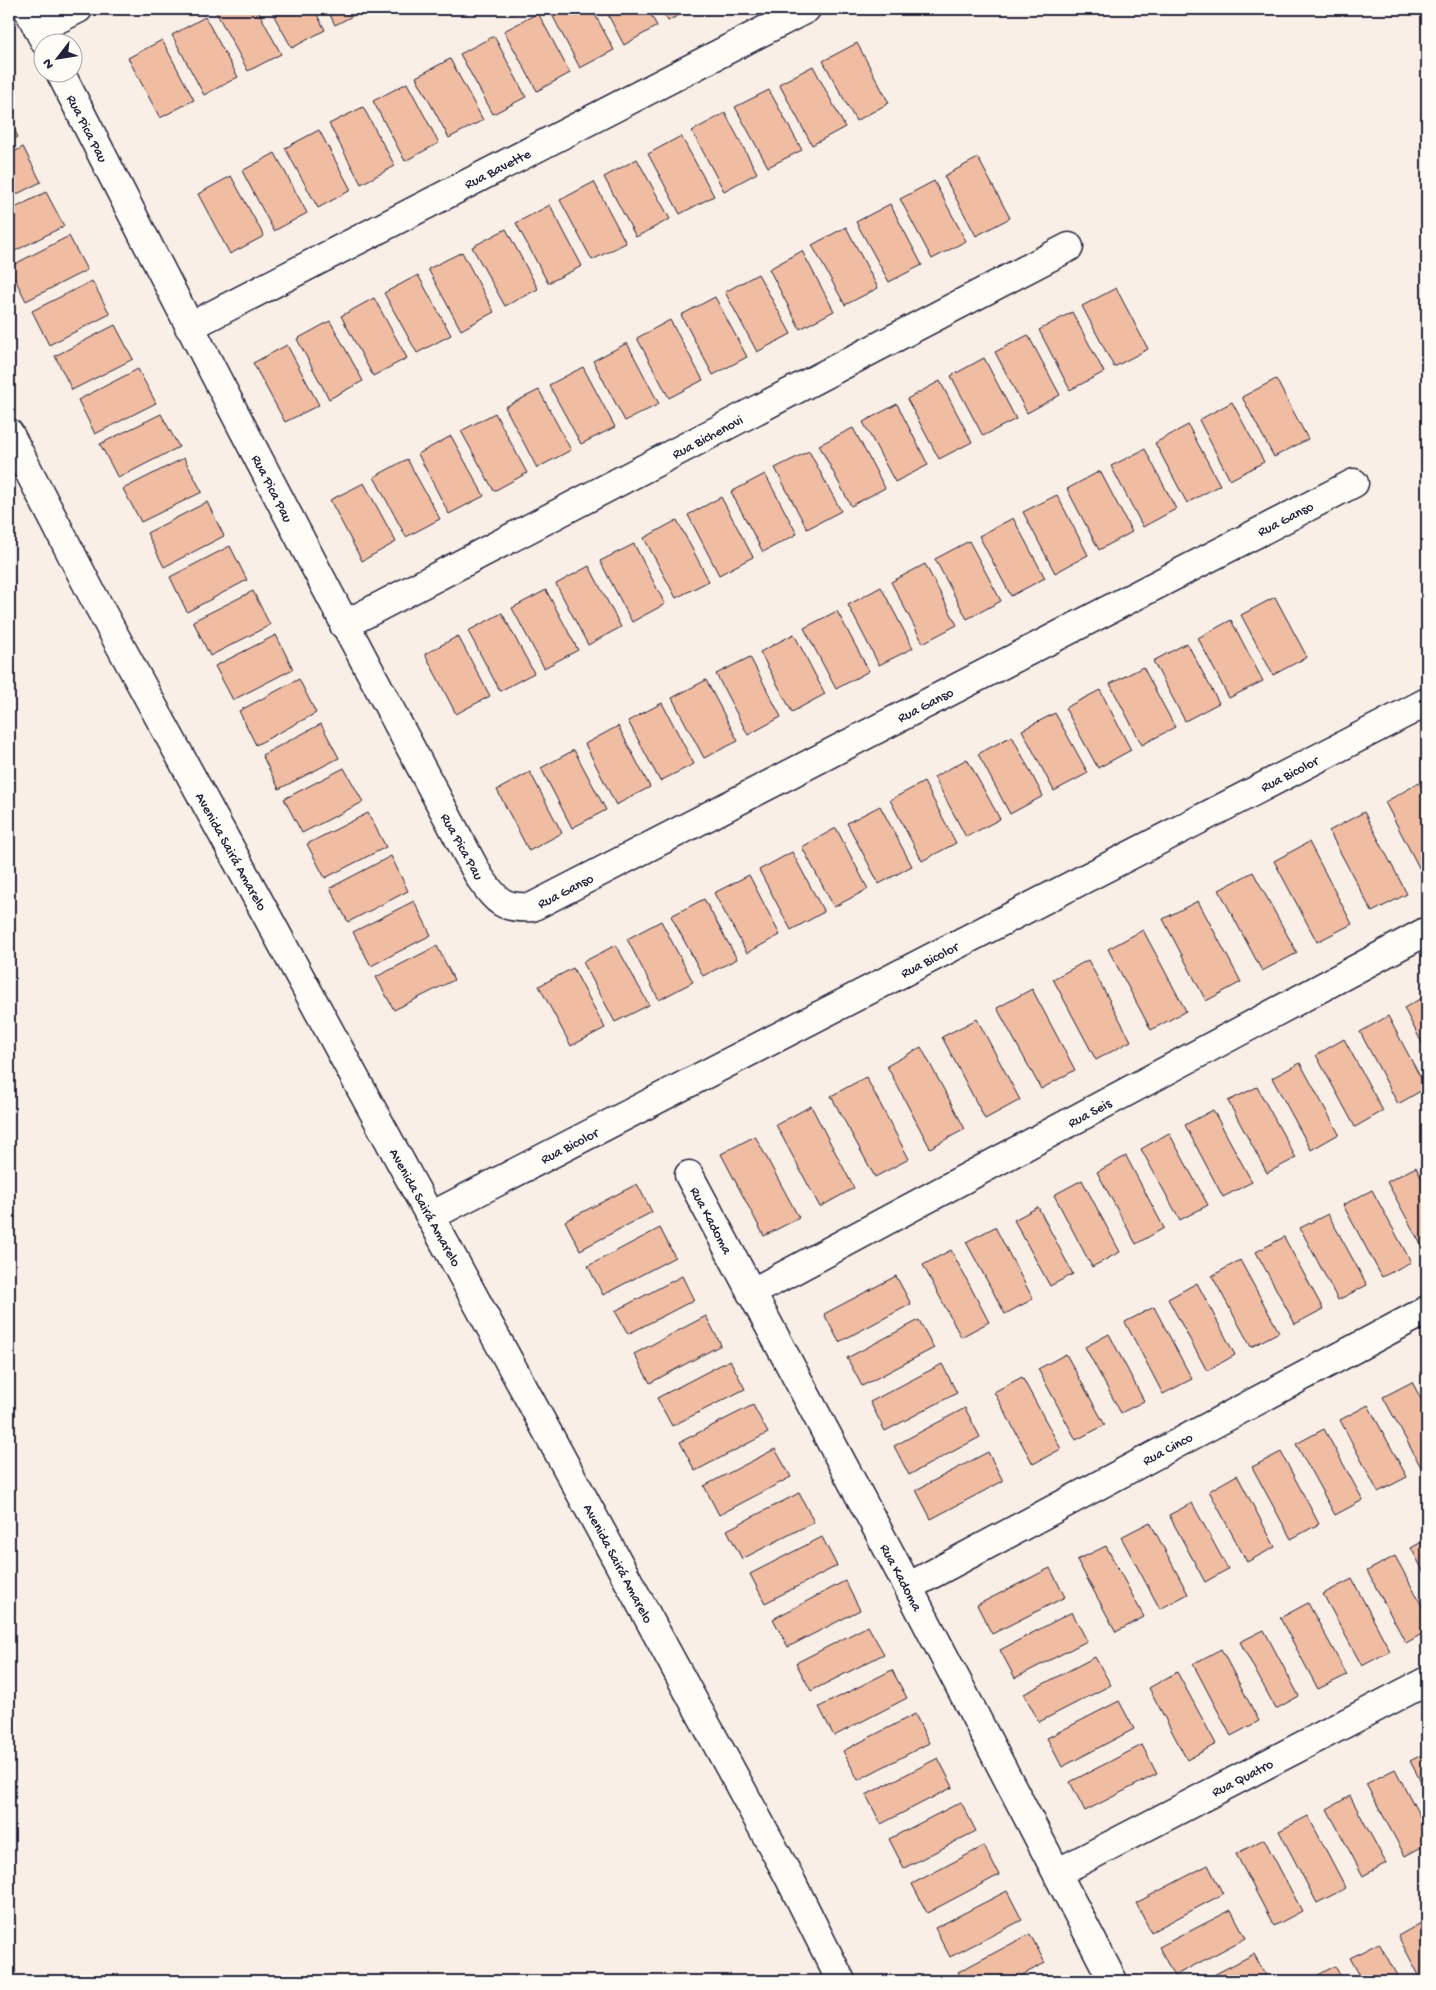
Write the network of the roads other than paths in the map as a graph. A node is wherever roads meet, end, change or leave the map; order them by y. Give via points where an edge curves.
1 (78, 9) edge
2 (806, 9) edge
3 (37, 27) edge
4 (65, 82) edge
5 (1069, 247) dead end
6 (189, 327) junction
7 (9, 433) edge
8 (1354, 483) dead end
9 (344, 625) junction
10 (1427, 702) edge
11 (495, 899) joint
12 (1427, 931) edge
13 (689, 1175) dead end
14 (431, 1216) junction
15 (750, 1293) junction
16 (1427, 1310) edge
17 (908, 1587) junction
18 (1427, 1681) edge
19 (1057, 1873) junction
20 (841, 1981) edge
21 (1113, 1981) edge

1 - 3 street
2 - 6 street, Rua Bavette
4 - 6 street, Rua Pica Pau
5 - 9 street, Rua Bichenovi
6 - 9 street, Rua Pica Pau
7 - 14 street, Avenida Sairá Amarelo via 91,592
8 - 11 street, Rua Ganso via 532,907 514,908
9 - 11 street, Rua Pica Pau via 480,878
10 - 14 street, Rua Bicolor
12 - 15 street, Rua Seis
13 - 15 street, Rua Kadoma
14 - 20 street, Avenida Sairá Amarelo via 788,1875
15 - 17 street, Rua Kadoma
16 - 17 street, Rua Cinco
17 - 19 street, Rua Kadoma
18 - 19 street, Rua Quatro
19 - 21 street, Rua Kadoma

